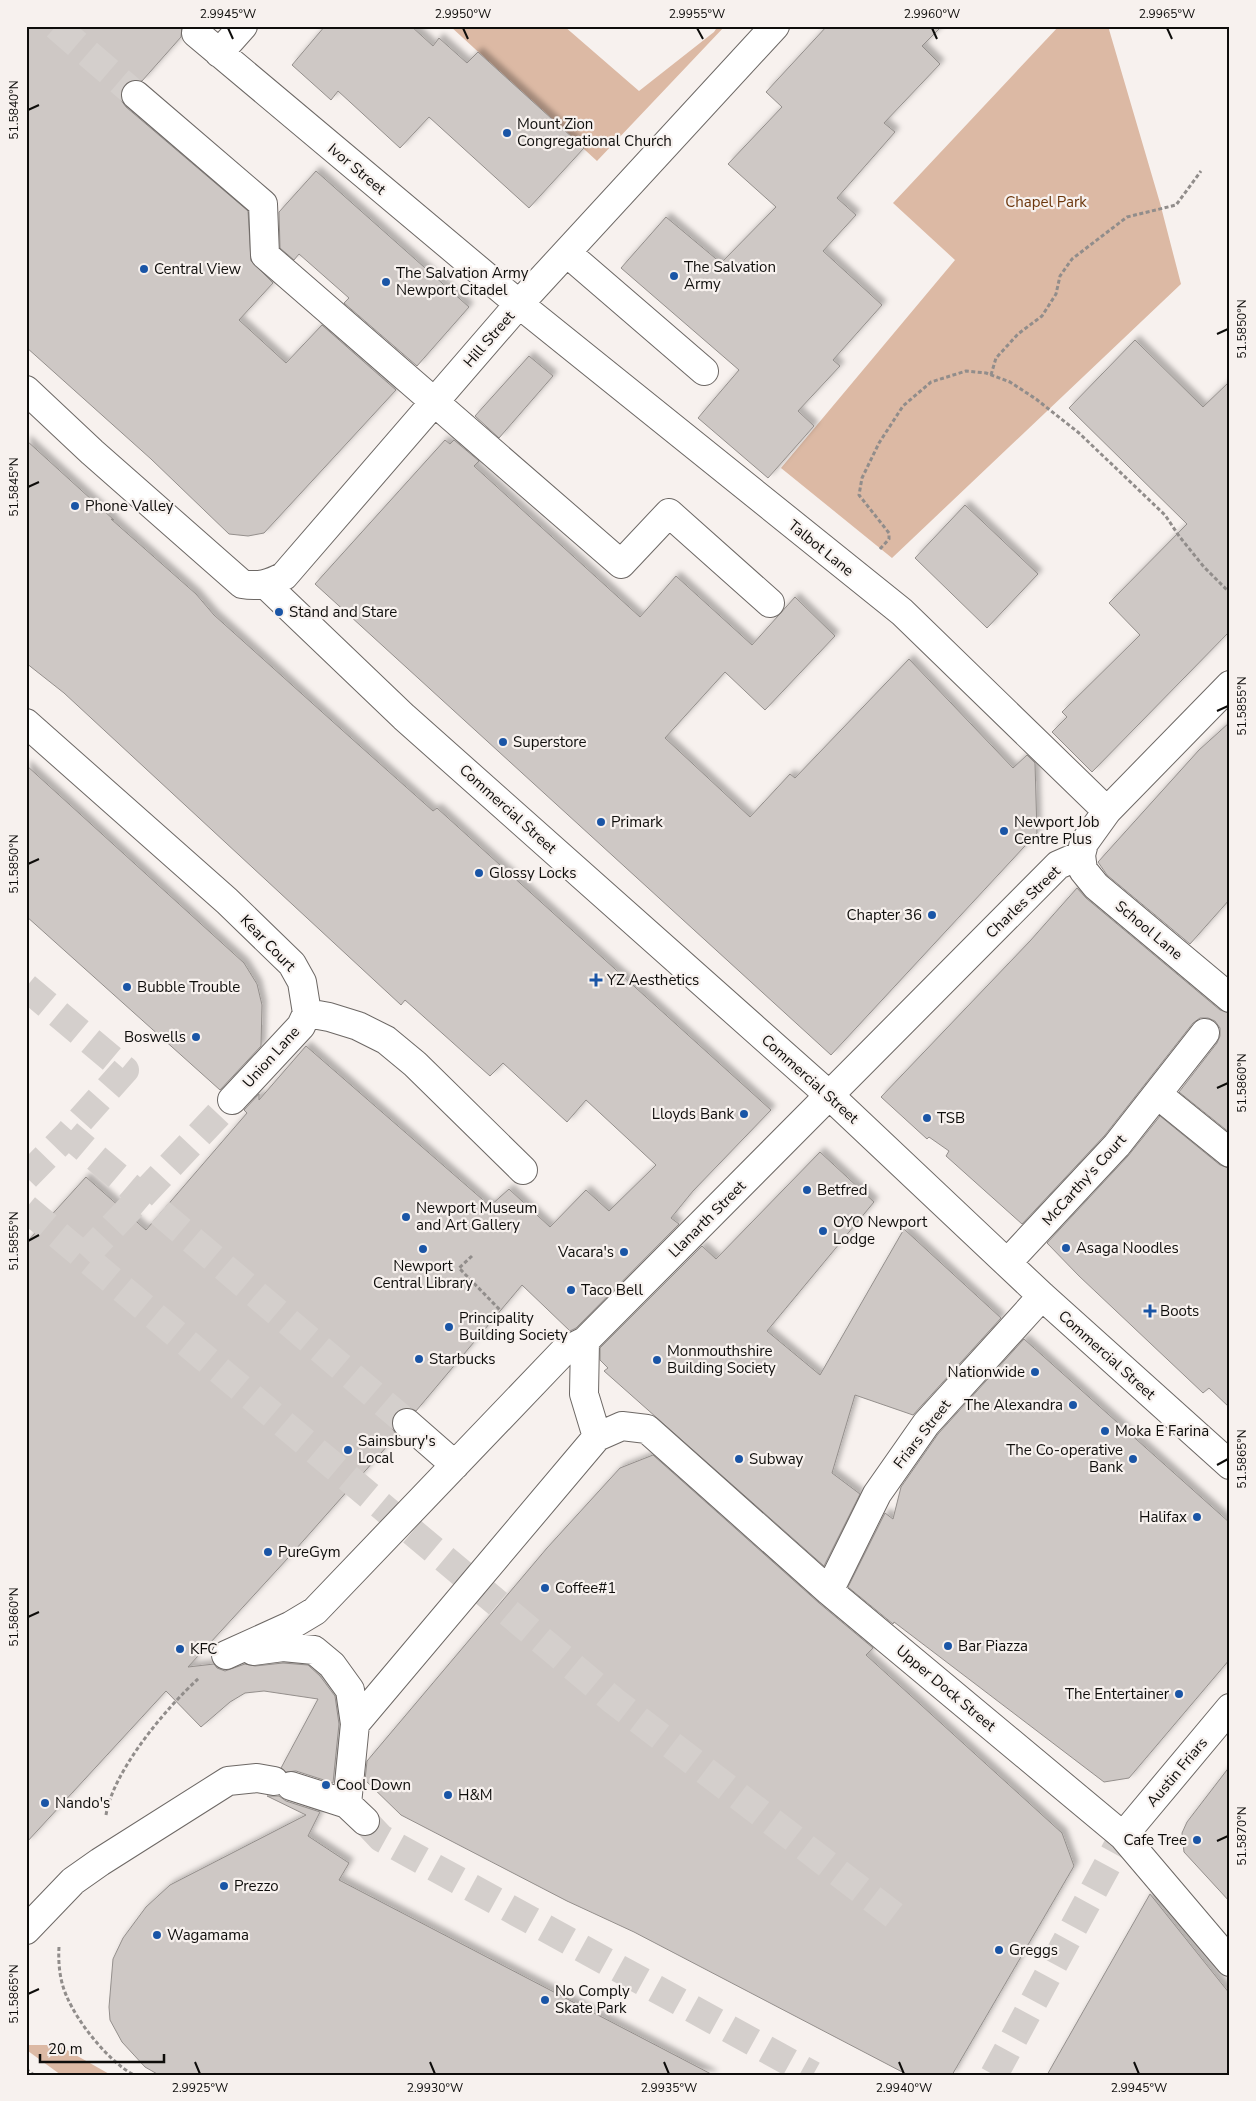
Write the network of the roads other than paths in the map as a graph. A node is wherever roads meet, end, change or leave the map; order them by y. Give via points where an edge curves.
1 (243, 26) edge
2 (775, 26) edge
3 (196, 33) dead end
4 (219, 54) junction
5 (136, 95) tunnel mouth
6 (567, 253) junction
7 (519, 304) junction
8 (704, 371) dead end
9 (26, 390) edge
10 (435, 402) junction
11 (266, 585) junction
12 (770, 603) dead end
13 (1230, 685) edge
14 (26, 723) edge
15 (1107, 811) junction
16 (1070, 860) junction
17 (1230, 998) edge
18 (307, 1014) junction
19 (1206, 1033) dead end
20 (1157, 1094) junction
21 (829, 1095) junction
22 (232, 1100) tunnel mouth
23 (1230, 1154) edge
24 (523, 1170) dead end
25 (1007, 1263) junction
26 (1042, 1296) junction
27 (585, 1341) junction
28 (407, 1423) tunnel mouth
29 (597, 1437) junction
30 (455, 1465) junction
31 (1230, 1465) edge
32 (829, 1591) junction
33 (1230, 1708) edge
34 (356, 1724) junction
35 (1123, 1836) junction
36 (26, 1930) edge
37 (1230, 1962) edge

1 - 4 street
2 - 6 street, Hill Street
3 - 4 street, Ivor Street
4 - 7 street, Ivor Street
5 - 10 street via 262,204 265,255
6 - 7 street, Hill Street
6 - 8 street
7 - 10 street, Hill Street
7 - 15 street, Talbot Lane via 902,612
9 - 11 street via 242,584
10 - 11 street, Hill Street via 284,576
10 - 12 street via 621,564 669,513
11 - 21 street, Commercial Street via 404,717
13 - 15 street, Charles Street
14 - 18 street, Kear Court via 227,901 292,964 302,982
15 - 16 street, Charles Street
16 - 17 street, School Lane via 1096,886
16 - 21 street, Charles Street
18 - 22 street, Union Lane via 301,1026
18 - 24 street via 358,1026 386,1040 415,1064
19 - 20 street, McCarthy's Court
20 - 23 street
20 - 25 street, McCarthy's Court via 1118,1145
21 - 25 street, Commercial Street
21 - 27 street, Llanarth Street
25 - 26 street, Commercial Street
26 - 31 street, Commercial Street
26 - 32 street, Friars Street via 926,1424 877,1494
27 - 29 street via 584,1394
27 - 30 street, Llanarth Street via 563,1352
28 - 30 street
29 - 32 street, Upper Dock Street via 622,1426 647,1429
29 - 34 street
30 - 34 street, Llanarth Street via 314,1611 290,1626 226,1655 283,1647 314,1650 332,1665 350,1690
32 - 35 street, Upper Dock Street
33 - 35 street, Austin Friars
34 - 36 street via 356,1812 283,1784 257,1778 228,1781 80,1876
35 - 37 street, Upper Dock Street

